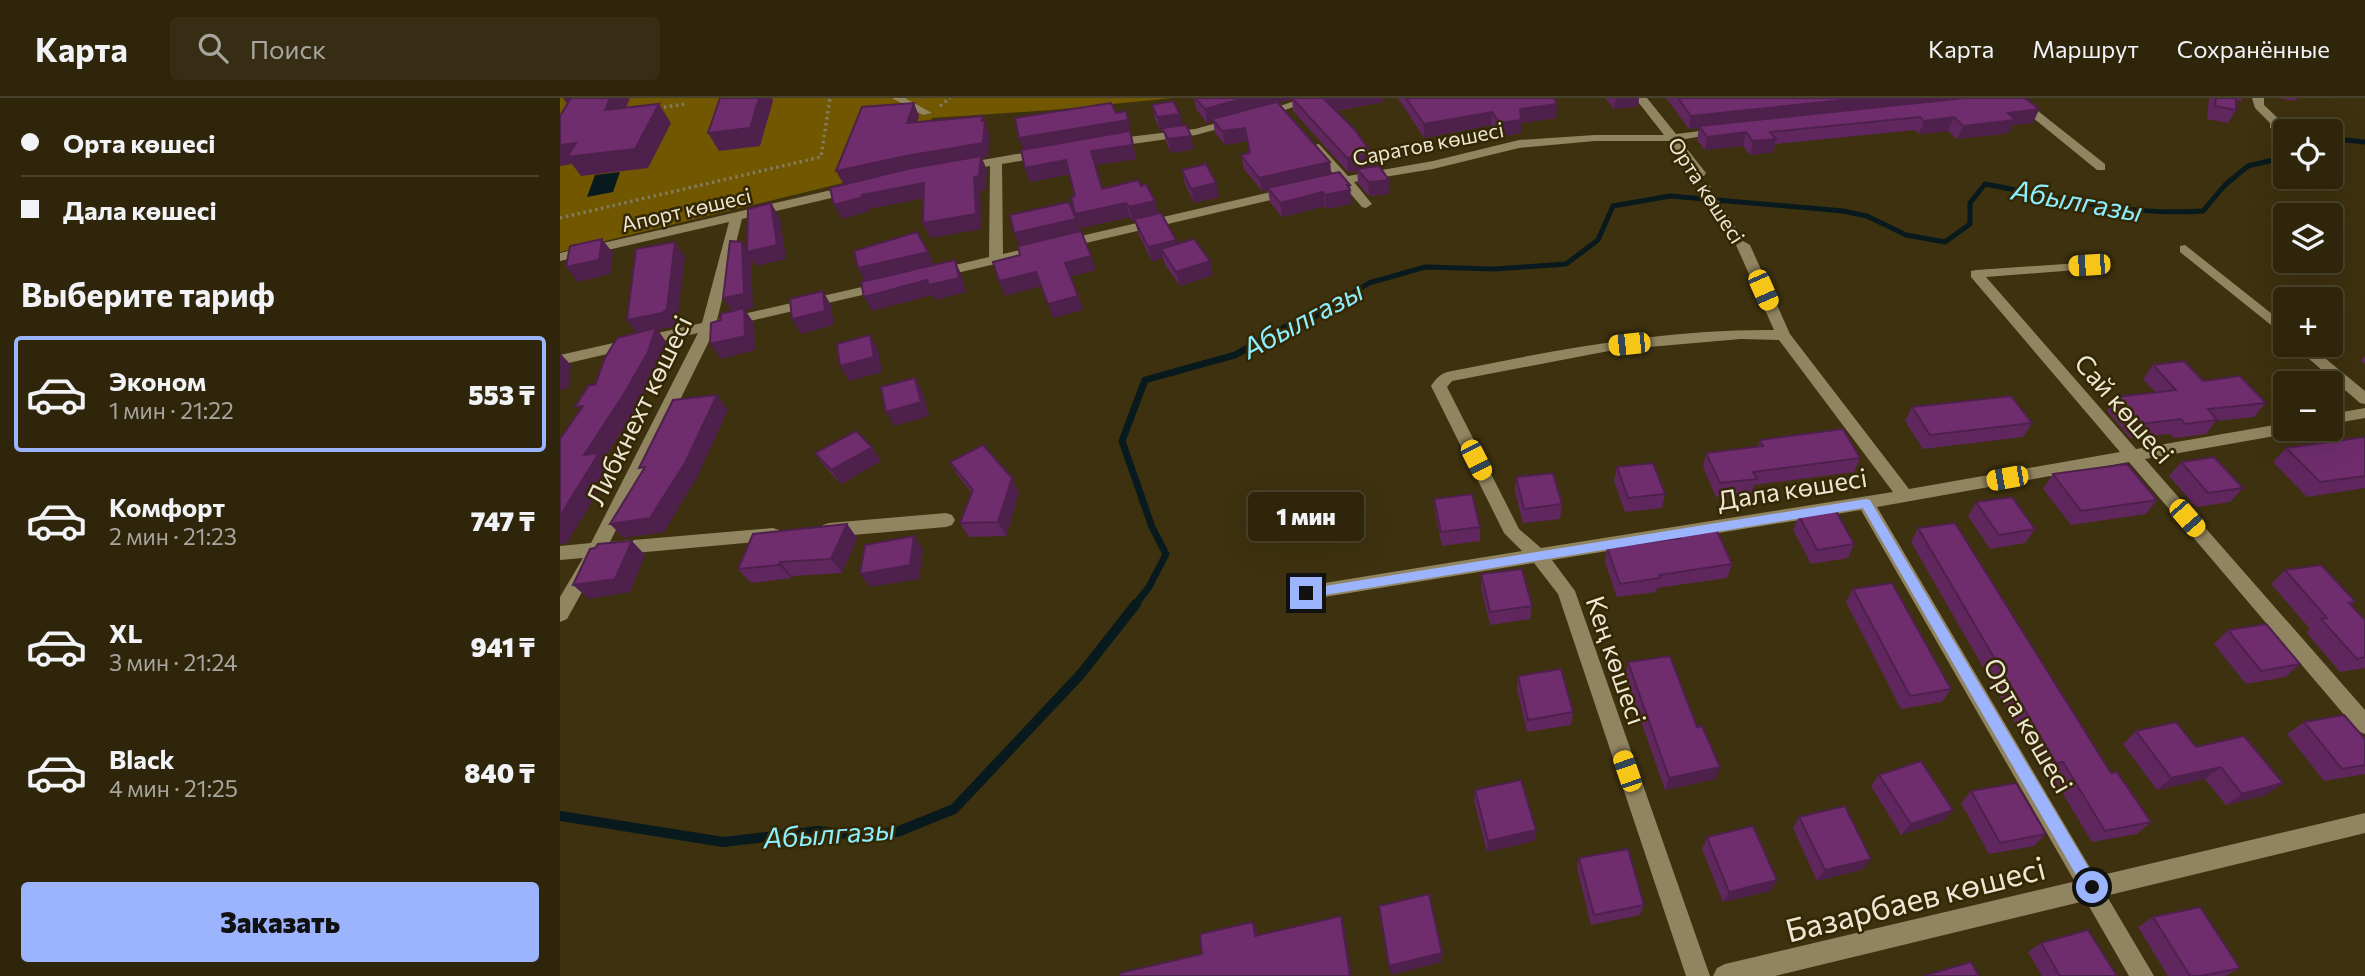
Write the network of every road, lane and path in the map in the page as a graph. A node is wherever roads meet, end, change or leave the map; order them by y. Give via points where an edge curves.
1 (830, 98) edge
2 (897, 98) edge
3 (1314, 98) edge
4 (1640, 98) edge
5 (2258, 98) edge
6 (2016, 100) edge
7 (686, 104) dead end
8 (648, 109) edge
9 (927, 113) dead end
10 (2273, 119) edge
11 (1740, 128) edge
12 (1674, 138) junction
13 (1309, 139) edge
14 (1100, 144) edge
15 (1059, 151) edge
16 (996, 162) junction
17 (2101, 167) dead end
18 (954, 169) edge
19 (1700, 173) joint
20 (1344, 179) junction
21 (867, 186) edge
22 (1366, 204) dead end
23 (560, 218) edge
24 (736, 218) junction
25 (1744, 246) joint
26 (2185, 249) dead end
27 (560, 257) edge
28 (996, 260) junction
29 (2089, 265) dead end
30 (918, 279) edge
31 (891, 285) edge
32 (2273, 322) edge
33 (708, 328) junction
34 (1783, 335) junction
35 (2315, 357) edge
36 (560, 360) edge
37 (2365, 398) edge
38 (2365, 413) edge
39 (2343, 417) edge
40 (2273, 430) edge
41 (2134, 456) junction
42 (1905, 496) junction
43 (1866, 503) junction
44 (946, 520) dead end
45 (811, 532) edge
46 (785, 534) edge
47 (597, 550) junction
48 (560, 553) edge
49 (1538, 556) junction
50 (1306, 593) dead end
51 (560, 614) edge
52 (2365, 725) edge
53 (2365, 823) edge
54 (2092, 887) junction
55 (1698, 976) edge
56 (1725, 976) edge
57 (2142, 976) edge

1 - 23 path via 821,157
2 - 9 lane
3 - 14 street via 1287,114
4 - 12 street, Орта көшесі
5 - 10 street via 2259,106
6 - 17 street
7 - 8 path
11 - 12 street, Саратов көшесі
12 - 19 street, Орта көшесі
12 - 20 street, Саратов көшесі via 1519,144 1433,165
13 - 20 street
15 - 16 street
16 - 18 street
16 - 28 street
19 - 25 path, Орта көшесі
20 - 22 street
20 - 28 street, Саратов көшесі
21 - 24 street, Апорт көшесі
24 - 27 street, Апорт көшесі
24 - 33 street, Либкнехт көшесі
25 - 34 street, Орта көшесі
26 - 32 street
28 - 30 street, Саратов көшесі
29 - 41 street, Сай көшесі via 1976,274
31 - 33 street
33 - 36 street
33 - 47 street, Либкнехт көшесі
34 - 42 street, Орта көшесі
34 - 49 street, Кең көшесі via 1746,333 1581,349 1447,377 1439,386 1513,533
35 - 37 street
38 - 39 street
40 - 41 street, Дала көшесі
41 - 42 street, Дала көшесі
41 - 52 street, Сай көшесі
42 - 43 street, Дала көшесі
43 - 49 street, Дала көшесі
43 - 54 street, Орта көшесі
44 - 45 street
46 - 47 street
47 - 48 street
47 - 51 street, Либкнехт көшесі
49 - 50 street, Дала көшесі
49 - 55 street, Кең көшесі via 1566,591
53 - 54 street, Базарбаев көшесі
54 - 56 street, Базарбаев көшесі
54 - 57 street, Орта көшесі

